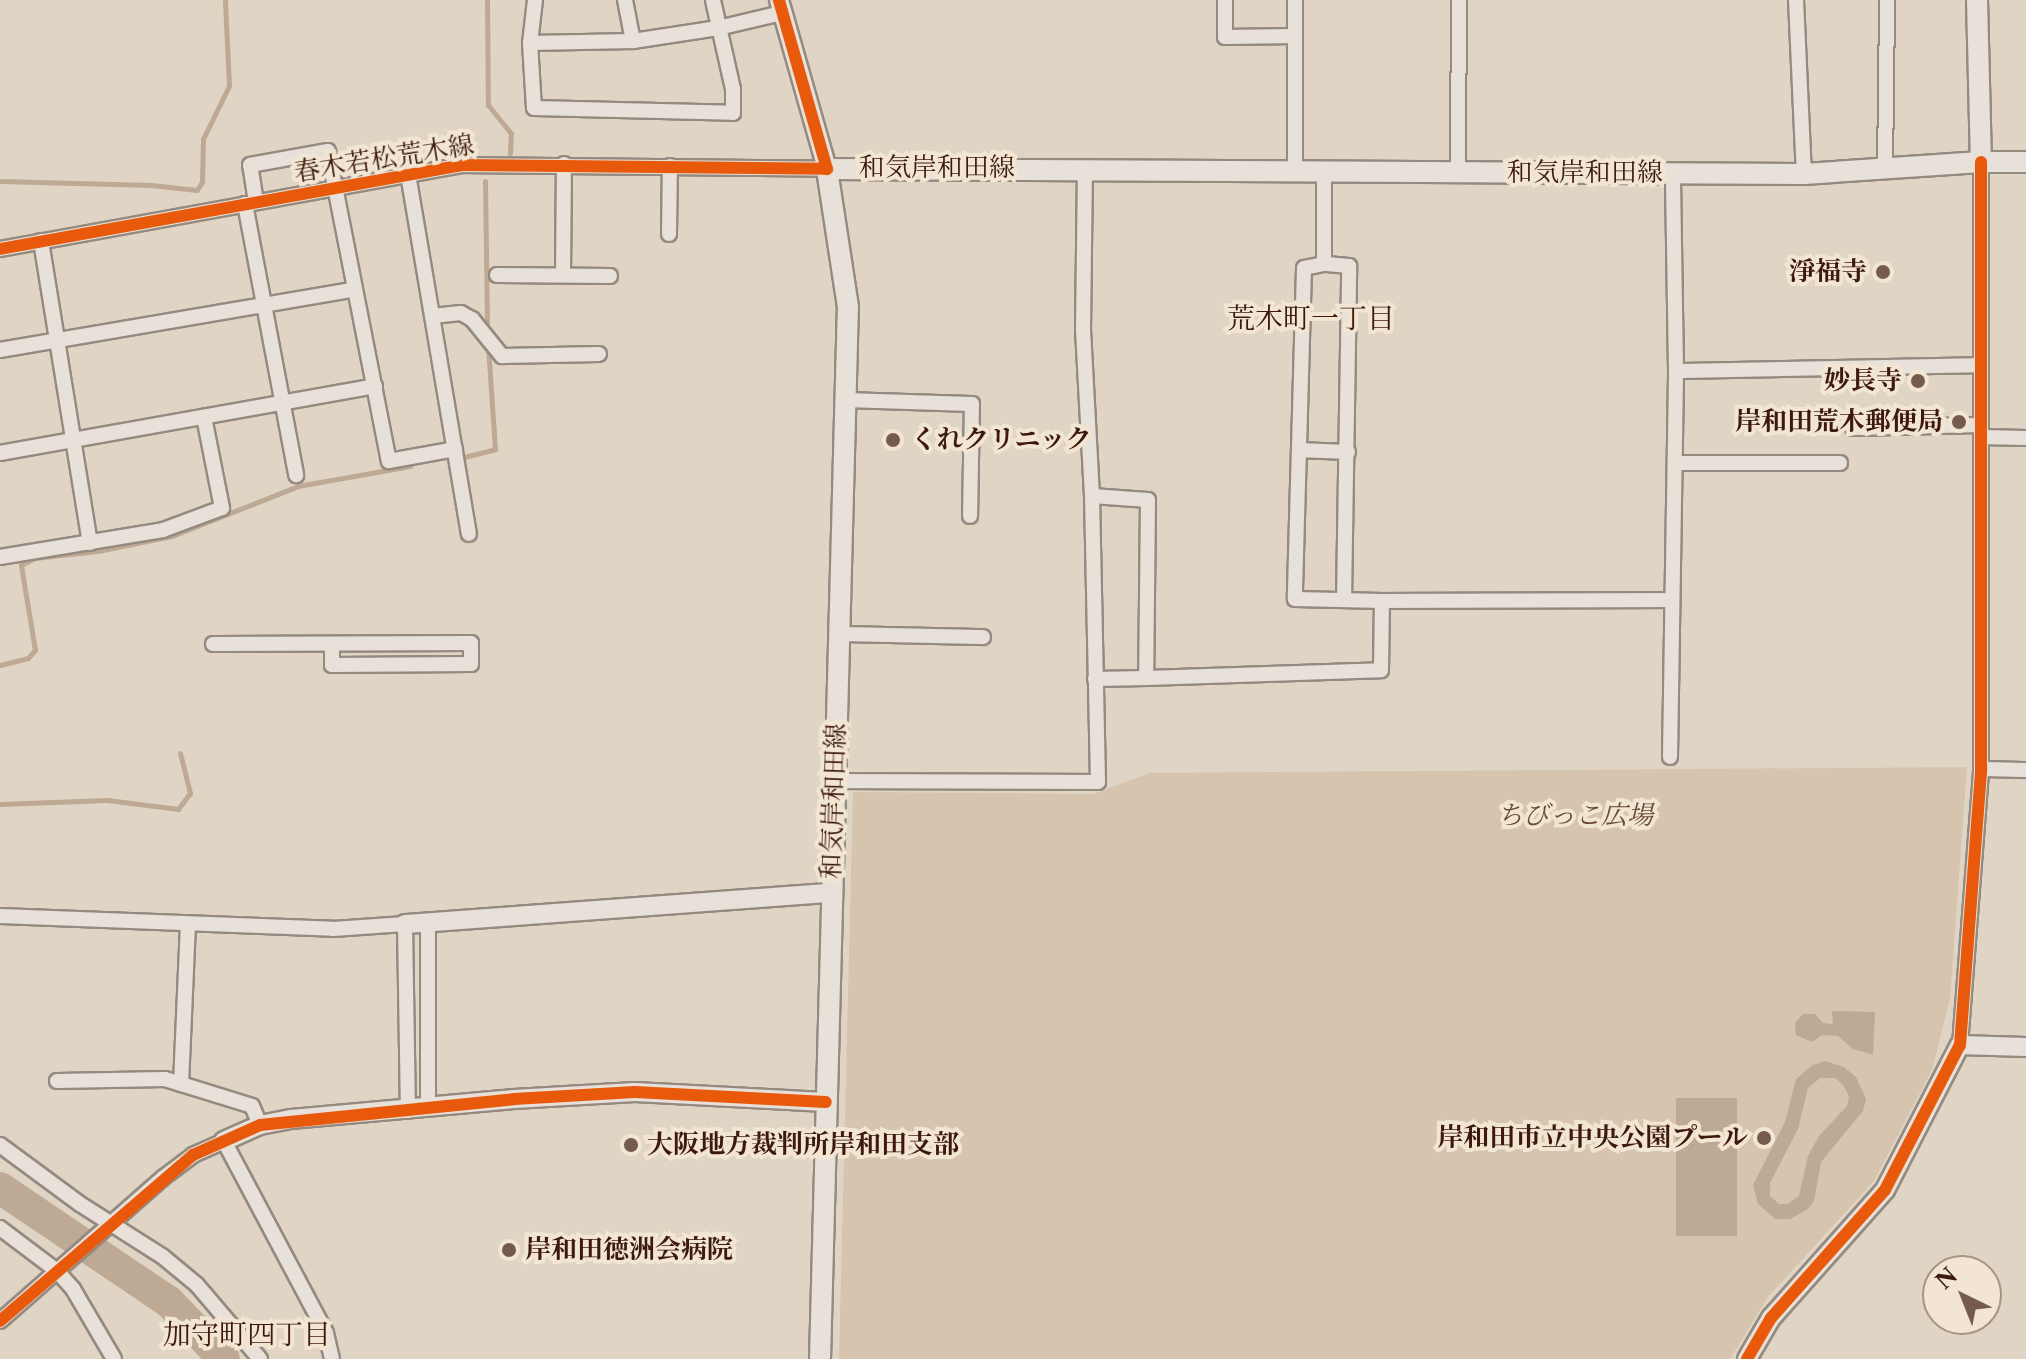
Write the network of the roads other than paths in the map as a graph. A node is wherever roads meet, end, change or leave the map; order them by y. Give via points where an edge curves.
1 (535, 0) edge
2 (625, 0) edge
3 (713, 0) edge
4 (1225, 0) edge
5 (1295, 0) edge
6 (1459, 0) edge
7 (1796, 0) edge
8 (1887, 0) edge
9 (1977, 0) edge
10 (781, 6) edge
11 (718, 28) junction
12 (1295, 36) junction
13 (633, 41) junction
14 (530, 43) junction
15 (1981, 162) junction
16 (2026, 162) edge
17 (564, 164) junction
18 (670, 166) junction
19 (827, 169) junction
20 (1085, 169) junction
21 (1295, 170) junction
22 (1885, 170) junction
23 (1324, 171) junction
24 (1458, 172) junction
25 (1673, 173) junction
26 (408, 174) junction
27 (1804, 174) junction
28 (335, 187) junction
29 (251, 203) junction
30 (669, 234) dead end
31 (41, 241) junction
32 (0, 249) edge
33 (1324, 264) junction
34 (497, 275) dead end
35 (563, 275) junction
36 (610, 276) dead end
37 (355, 289) junction
38 (264, 305) junction
39 (432, 316) junction
40 (57, 340) junction
41 (0, 350) edge
42 (599, 354) dead end
43 (1981, 365) junction
44 (1676, 371) junction
45 (375, 386) junction
46 (845, 400) junction
47 (283, 403) junction
48 (204, 417) junction
49 (1853, 428) dead end
50 (1981, 431) junction
51 (2026, 438) edge
52 (73, 440) junction
53 (455, 449) junction
54 (1299, 450) junction
55 (1348, 452) junction
56 (0, 453) edge
57 (1675, 463) junction
58 (1840, 463) dead end
59 (296, 475) dead end
60 (1092, 496) junction
61 (970, 516) dead end
62 (469, 534) dead end
63 (90, 543) junction
64 (0, 557) edge
65 (1344, 600) junction
66 (1672, 600) junction
67 (1382, 601) junction
68 (839, 634) junction
69 (983, 637) dead end
70 (213, 644) dead end
71 (332, 644) junction
72 (1146, 678) junction
73 (1095, 679) junction
74 (1670, 757) dead end
75 (1981, 769) junction
76 (2026, 770) edge
77 (835, 781) junction
78 (832, 893) junction
79 (0, 916) edge
80 (428, 922) junction
81 (405, 924) junction
82 (188, 925) junction
83 (1960, 1045) junction
84 (2026, 1047) edge
85 (57, 1081) dead end
86 (181, 1084) junction
87 (826, 1102) junction
88 (428, 1108) junction
89 (408, 1111) junction
90 (260, 1125) junction
91 (224, 1141) junction
92 (0, 1145) edge
93 (110, 1225) junction
94 (0, 1228) edge
95 (60, 1269) junction
96 (0, 1321) edge
97 (114, 1359) edge
98 (260, 1359) edge
99 (332, 1359) edge
100 (820, 1359) edge
101 (1747, 1359) edge

1 - 14 street
2 - 13 street
3 - 11 street
4 - 12 street via 1225,37
5 - 12 street
6 - 24 street
7 - 27 street
8 - 22 street
9 - 15 main road
10 - 11 street
10 - 19 street
11 - 13 street
11 - 14 street via 733,89 733,113 534,108
12 - 21 street
13 - 14 street
15 - 16 main road, 和気岸和田線
15 - 22 main road, 和気岸和田線
15 - 43 street
17 - 18 street, 春木若松荒木線
17 - 26 street, 春木若松荒木線 via 464,165
17 - 35 street
18 - 19 street, 春木若松荒木線
18 - 30 street
19 - 20 main road, 和気岸和田線
19 - 46 main road, 和気岸和田線 via 848,307
20 - 21 main road, 和気岸和田線
20 - 60 street via 1083,330
21 - 23 main road, 和気岸和田線
22 - 27 main road, 和気岸和田線
23 - 24 main road, 和気岸和田線
23 - 33 street
24 - 25 main road, 和気岸和田線
25 - 27 main road, 和気岸和田線
25 - 44 street
26 - 28 street, 春木若松荒木線
26 - 39 street
28 - 29 street, 春木若松荒木線
28 - 29 street via 328,151 250,165
28 - 37 street
29 - 31 street, 春木若松荒木線
29 - 38 street
31 - 32 street, 春木若松荒木線
31 - 40 street
33 - 54 street via 1304,268
33 - 55 street via 1349,266
34 - 35 street
35 - 36 street
37 - 38 street
37 - 45 street
38 - 40 street
38 - 47 street
39 - 42 street via 461,313 472,319 502,356
39 - 53 street
40 - 41 street
40 - 52 street
43 - 44 street
43 - 50 street
44 - 57 street
45 - 47 street
45 - 53 street via 389,461
46 - 61 street via 972,404
46 - 68 main road, 和気岸和田線
47 - 48 street
47 - 59 street
48 - 52 street
48 - 63 street via 222,508 163,530
49 - 50 street
50 - 51 street
50 - 75 street
52 - 56 street
52 - 63 street
53 - 62 street
54 - 55 street
54 - 65 street via 1295,599
55 - 65 street
57 - 58 street
57 - 66 street
60 - 72 street via 1148,500
60 - 73 street
63 - 64 street
65 - 67 street
66 - 67 street
66 - 74 street
67 - 72 street via 1381,670
68 - 69 street
68 - 77 main road, 和気岸和田線
70 - 71 street
71 - 71 street via 471,643 471,664 332,665
72 - 73 street
73 - 77 street via 1098,782
75 - 76 street
75 - 83 street
77 - 78 main road, 和気岸和田線
78 - 80 street
78 - 87 main road, 和気岸和田線
79 - 82 street
80 - 81 street
80 - 88 street
81 - 82 street via 333,929
81 - 89 street
82 - 86 street
83 - 84 street
83 - 101 street via 1885,1190 1771,1318
85 - 86 street via 165,1079
86 - 90 street via 252,1106
87 - 88 street via 635,1092
87 - 100 main road, 和気岸和田線
88 - 89 street
89 - 90 street
90 - 91 street
91 - 93 street via 193,1155
91 - 99 street via 326,1333
92 - 93 street
93 - 95 street
93 - 98 street via 197,1285
94 - 95 street
95 - 96 street
95 - 97 street

